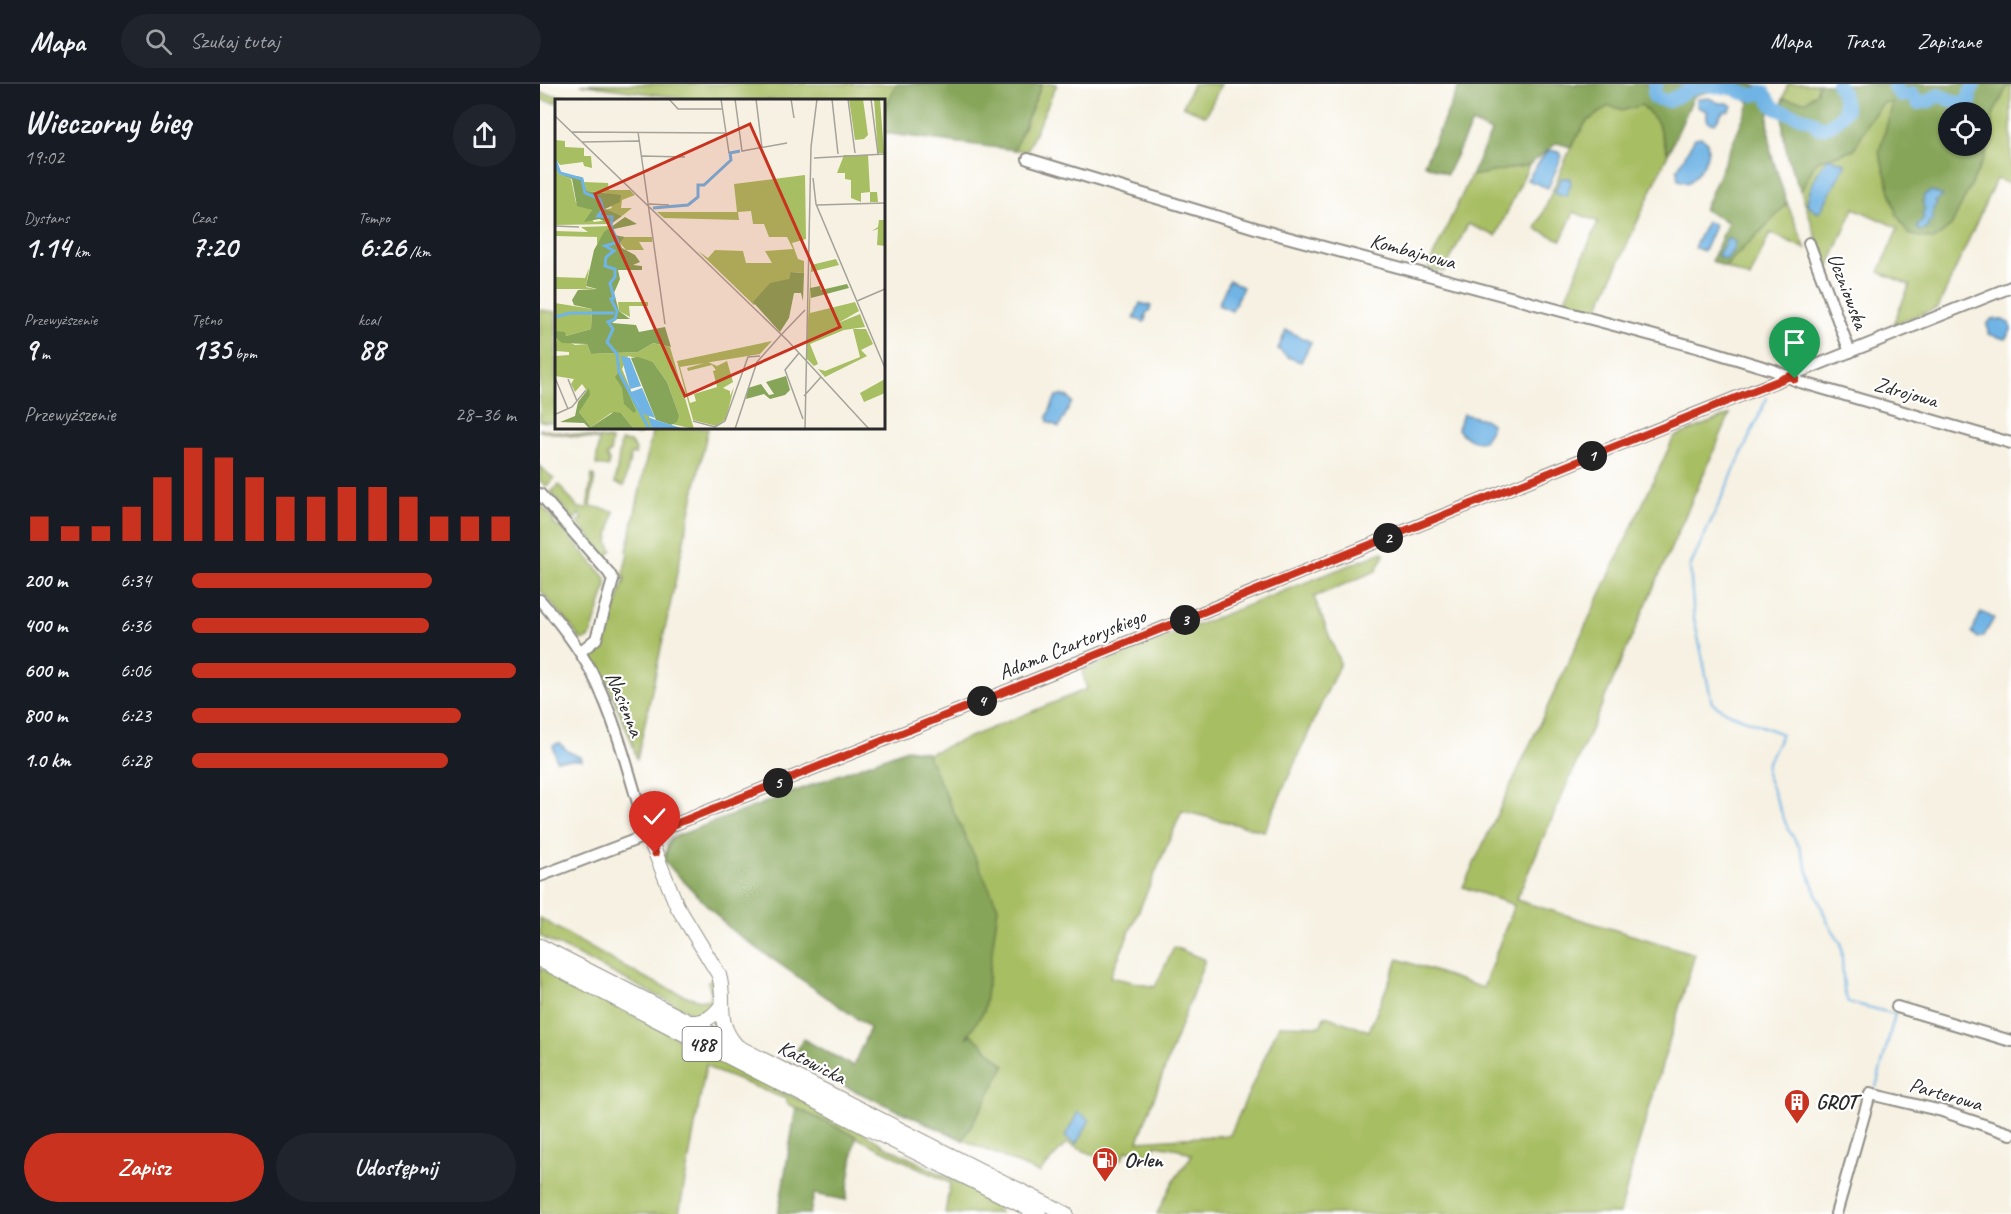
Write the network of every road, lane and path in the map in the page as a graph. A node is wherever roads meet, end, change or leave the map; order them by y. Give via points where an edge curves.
1 (1028, 159) dead end
2 (1809, 243) dead end
3 (2011, 287) edge
4 (1850, 352) junction
5 (1790, 376) junction
6 (2011, 443) edge
7 (540, 494) edge
8 (540, 600) edge
9 (580, 652) junction
10 (648, 835) junction
11 (540, 876) edge
12 (540, 946) edge
13 (540, 960) edge
14 (722, 1006) junction
15 (1897, 1007) dead end
16 (687, 1022) junction
17 (2011, 1041) edge
18 (740, 1048) junction
19 (2011, 1134) edge
20 (1039, 1214) edge
21 (1066, 1214) edge
22 (1836, 1214) edge

1 - 5 street, Kombajnowa via 1275,234
2 - 4 street, Uczniowska
3 - 4 street, Adama Czartoryskiego
4 - 5 street, Adama Czartoryskiego
5 - 6 street, Zdrojowa
5 - 10 street, Adama Czartoryskiego
7 - 9 street via 613,580 596,639
8 - 9 street, Nasienna
9 - 10 street, Nasienna via 605,702
10 - 11 street, Adama Czartoryskiego
10 - 14 main road via 677,906 719,975
12 - 16 main road, Katowicka / 488
13 - 20 main road, Katowicka / 488
14 - 16 main road via 706,1020
14 - 18 main road via 724,1030
15 - 17 street
16 - 18 main road, Katowicka / 488
18 - 21 main road, Katowicka / 488
19 - 22 street, Parterowa via 1870,1094

